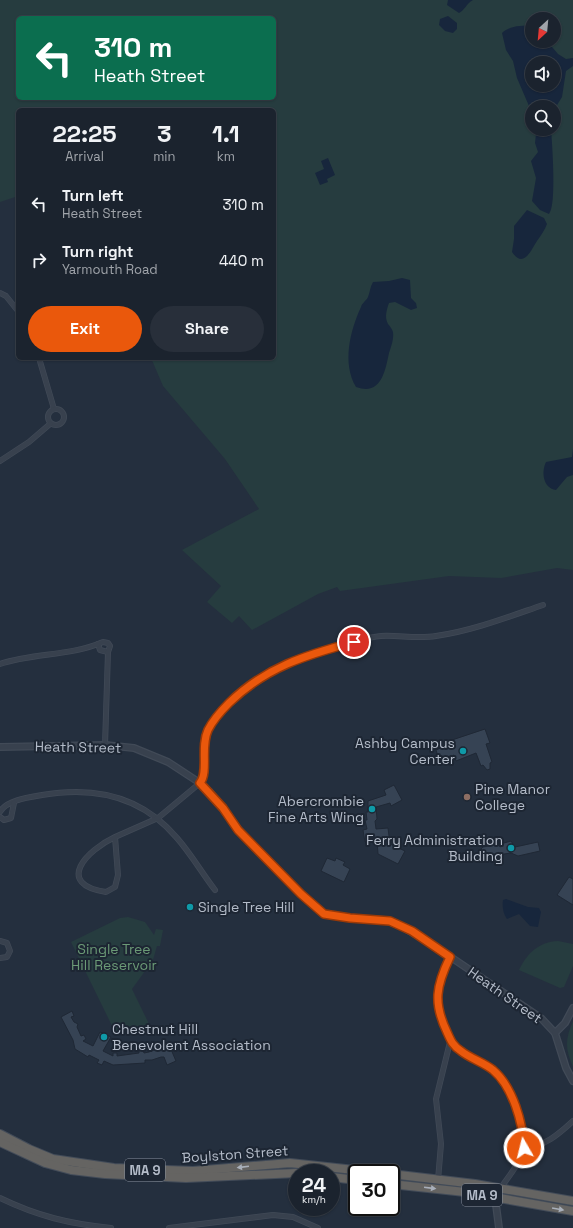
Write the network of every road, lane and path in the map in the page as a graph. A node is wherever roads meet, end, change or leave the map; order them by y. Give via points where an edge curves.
1 (0, 293) edge
2 (16, 309) edge
3 (40, 360) edge
4 (54, 409) junction
5 (50, 424) junction
6 (0, 461) edge
7 (543, 605) dead end
8 (98, 644) junction
9 (108, 652) junction
10 (0, 664) edge
11 (105, 745) junction
12 (0, 747) edge
13 (200, 783) junction
14 (14, 803) junction
15 (0, 812) edge
16 (0, 817) edge
17 (158, 818) junction
18 (115, 837) junction
19 (215, 890) dead end
20 (0, 941) edge
21 (450, 957) junction
22 (0, 958) edge
23 (573, 1008) edge
24 (555, 1033) junction
25 (450, 1042) junction
26 (573, 1081) edge
27 (573, 1121) edge
28 (0, 1134) edge
29 (0, 1142) edge
30 (524, 1148) junction
31 (348, 1169) edge
32 (288, 1173) edge
33 (400, 1175) edge
34 (438, 1180) junction
35 (400, 1185) edge
36 (500, 1188) junction
37 (495, 1197) junction
38 (0, 1198) edge
39 (573, 1202) edge
40 (573, 1211) edge
41 (86, 1227) edge
42 (111, 1228) edge
43 (169, 1228) edge
44 (318, 1228) edge
45 (499, 1228) edge

1 - 2 street via 6,296
3 - 4 street
4 - 5 street via 48,414
4 - 5 street via 62,411 64,419 60,425
5 - 6 street
7 - 13 street via 494,622 437,636 380,636 283,664 237,696 212,723 205,739 205,770
8 - 9 street via 100,650
8 - 9 street via 108,643
8 - 10 street
9 - 11 street
11 - 12 street, Heath Street
11 - 13 street, Heath Street via 134,748 151,753
13 - 17 street
13 - 21 street, Heath Street via 223,808 238,830 324,914 390,921 412,931
14 - 15 street via 4,807
14 - 16 street via 11,818 4,820
14 - 17 street via 58,793 96,792 128,801
17 - 18 street
17 - 19 street via 178,838
18 - 18 street via 118,875 116,886 107,892 84,885 78,878 83,862 96,848
20 - 22 street via 7,943 10,951 7,957
21 - 24 street, Heath Street via 534,1013
21 - 25 street via 439,982 437,995 438,1008
23 - 24 street via 565,1023
24 - 26 street, Heath Street
25 - 30 street via 460,1051 493,1070 501,1080 517,1113
25 - 34 street via 436,1099 442,1150
27 - 30 street via 550,1140
31 -> 28 highway, Boylston Street / MA 9 via 296,1164 198,1171 114,1168 53,1159
29 - 32 highway, Boylston Street / MA 9 via 49,1164 105,1174 186,1178
30 - 36 street via 518,1162
33 - 34 highway, MA 9
34 - 36 highway, MA 9
35 -> 37 highway, MA 9
36 - 39 highway, MA 9
37 -> 40 highway, MA 9
37 - 45 street
38 - 41 street via 42,1216
41 - 42 street
43 - 44 street via 272,1215 293,1217

